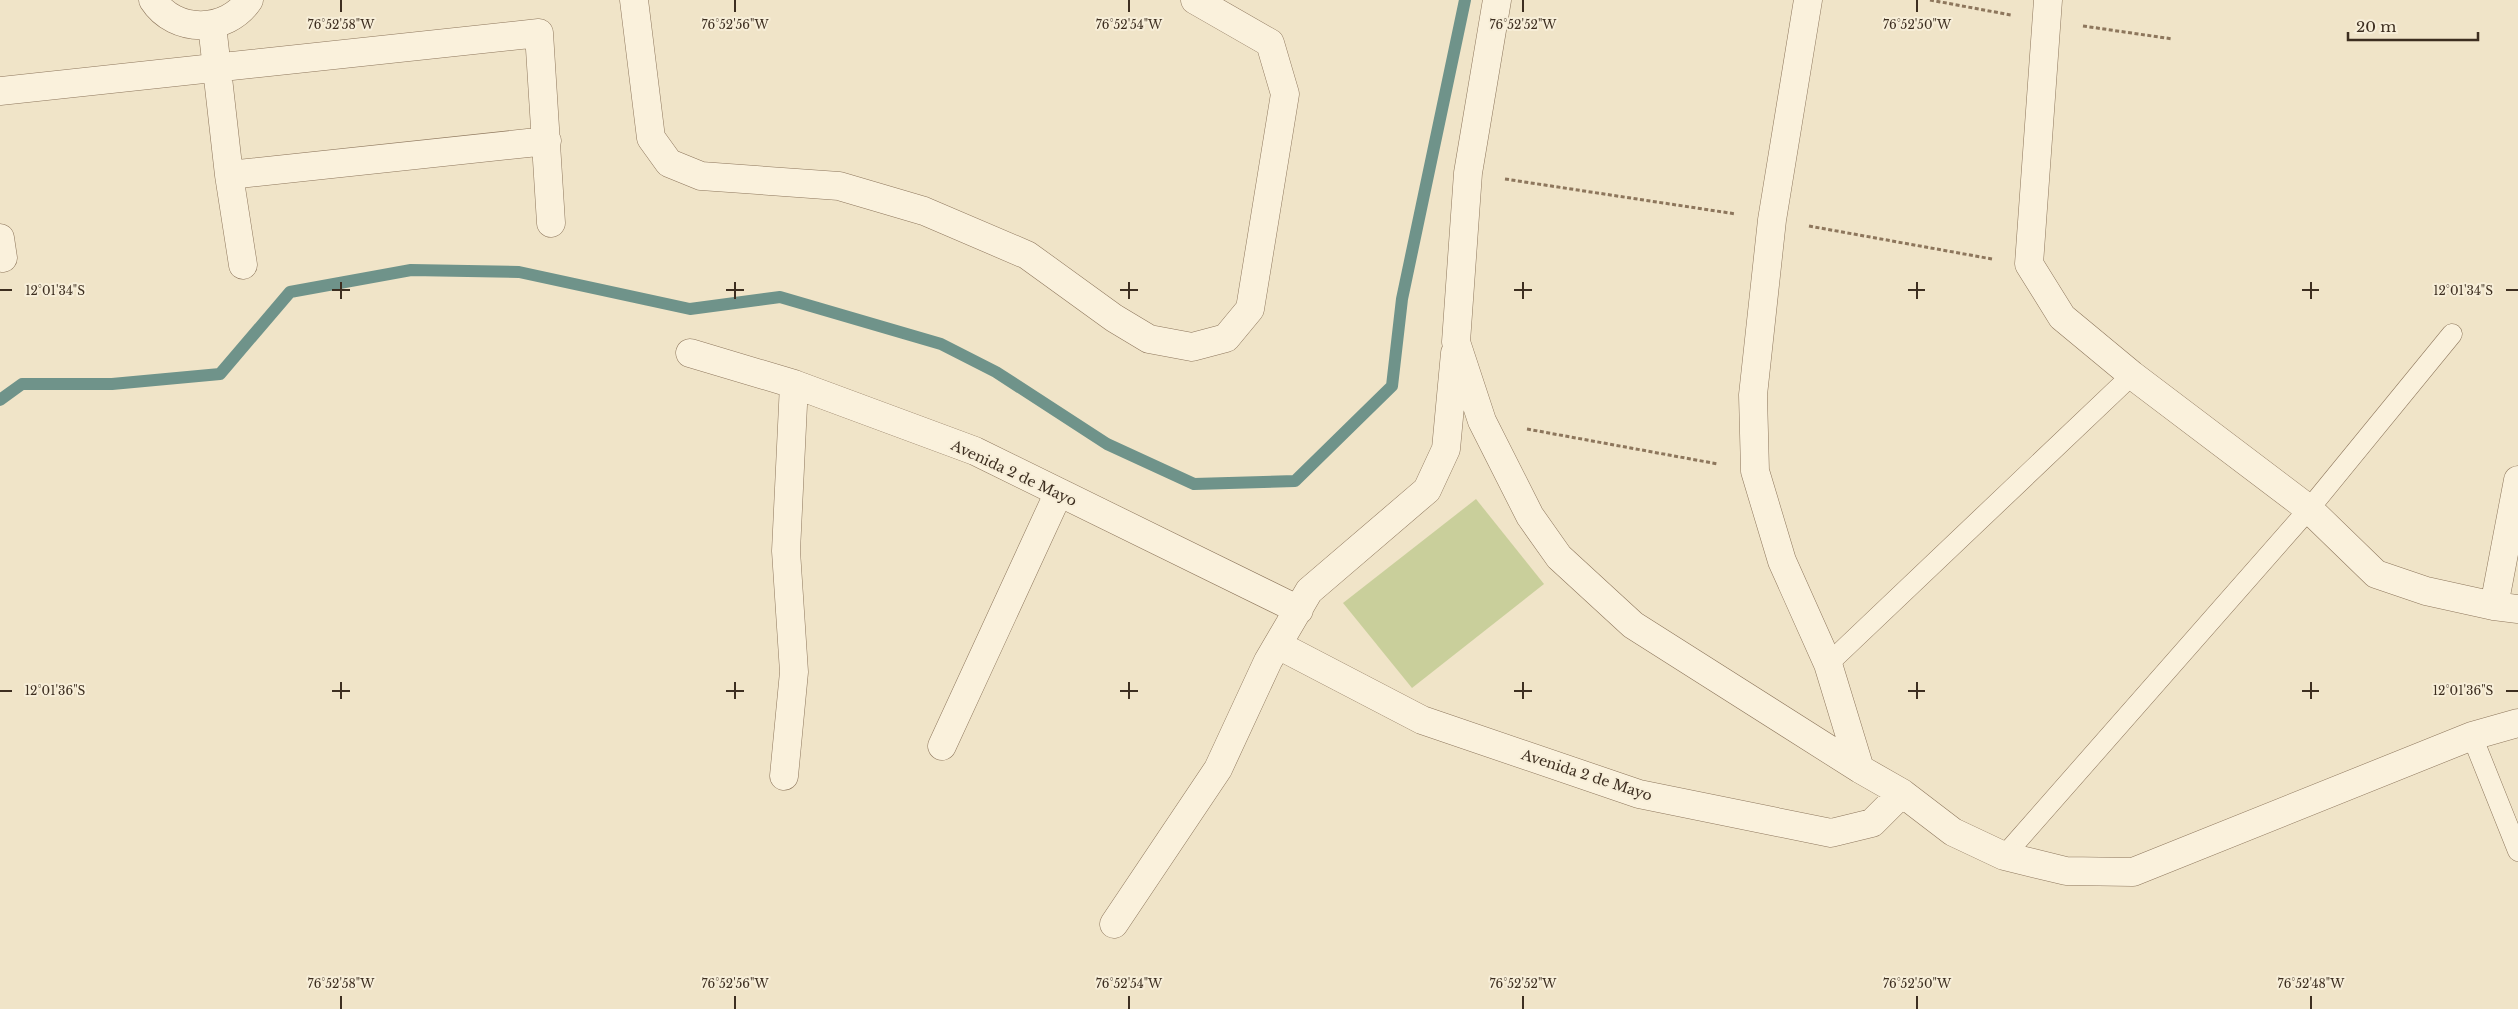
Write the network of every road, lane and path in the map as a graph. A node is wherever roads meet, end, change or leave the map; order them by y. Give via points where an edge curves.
1 (153, 0) edge
2 (250, 0) edge
3 (634, 0) edge
4 (1195, 0) edge
5 (1497, 0) edge
6 (1808, 0) edge
7 (2048, 0) edge
8 (212, 25) junction
9 (219, 68) junction
10 (0, 91) edge
11 (547, 140) junction
12 (229, 175) junction
13 (551, 223) dead end
14 (243, 265) dead end
15 (2452, 334) dead end
16 (1456, 342) junction
17 (690, 353) dead end
18 (2132, 375) junction
19 (794, 384) junction
20 (1482, 421) junction
21 (1755, 471) junction
22 (2518, 480) edge
23 (1058, 494) junction
24 (2308, 509) junction
25 (2506, 607) edge
26 (1299, 610) junction
27 (1278, 645) junction
28 (1828, 664) junction
29 (2518, 723) edge
30 (2472, 736) junction
31 (942, 746) dead end
32 (1860, 770) junction
33 (784, 776) dead end
34 (1902, 793) junction
35 (2518, 851) edge
36 (2004, 856) junction
37 (1114, 924) dead end

1 - 8 street via 173,19 192,25
2 - 8 street via 230,19
3 - 4 street via 651,138 669,163 701,176 838,186 924,211 1027,255 1114,318 1149,339 1192,347 1226,338 1250,309 1285,94 1270,43
5 - 16 street via 1468,173
6 - 21 street via 1772,220 1753,395
7 - 18 street via 2029,264 2062,317
8 - 9 street
9 - 10 street
9 - 11 street via 539,33
9 - 12 street
11 - 12 street
11 - 13 street
12 - 14 street
15 - 24 lane
16 - 20 street
16 - 26 street via 1446,449 1427,490 1309,591
17 - 19 street, Avenida 2 de Mayo
18 - 24 street
18 - 28 lane
19 - 23 street, Avenida 2 de Mayo via 975,451
19 - 33 street via 786,551 794,672
20 - 21 path
20 - 32 street via 1530,516 1559,557 1633,625
21 - 28 street via 1782,561
22 - 25 street
23 - 26 street, Avenida 2 de Mayo
23 - 31 street
24 - 25 street via 2376,574 2426,591
24 - 36 lane
26 - 27 street
27 - 34 street, Avenida 2 de Mayo via 1422,720 1639,794 1831,833 1872,824
27 - 37 street via 1218,769
28 - 32 street
29 - 30 street
30 - 35 lane
30 - 36 street via 2133,872 2066,871
32 - 34 street
34 - 36 street via 1953,832

